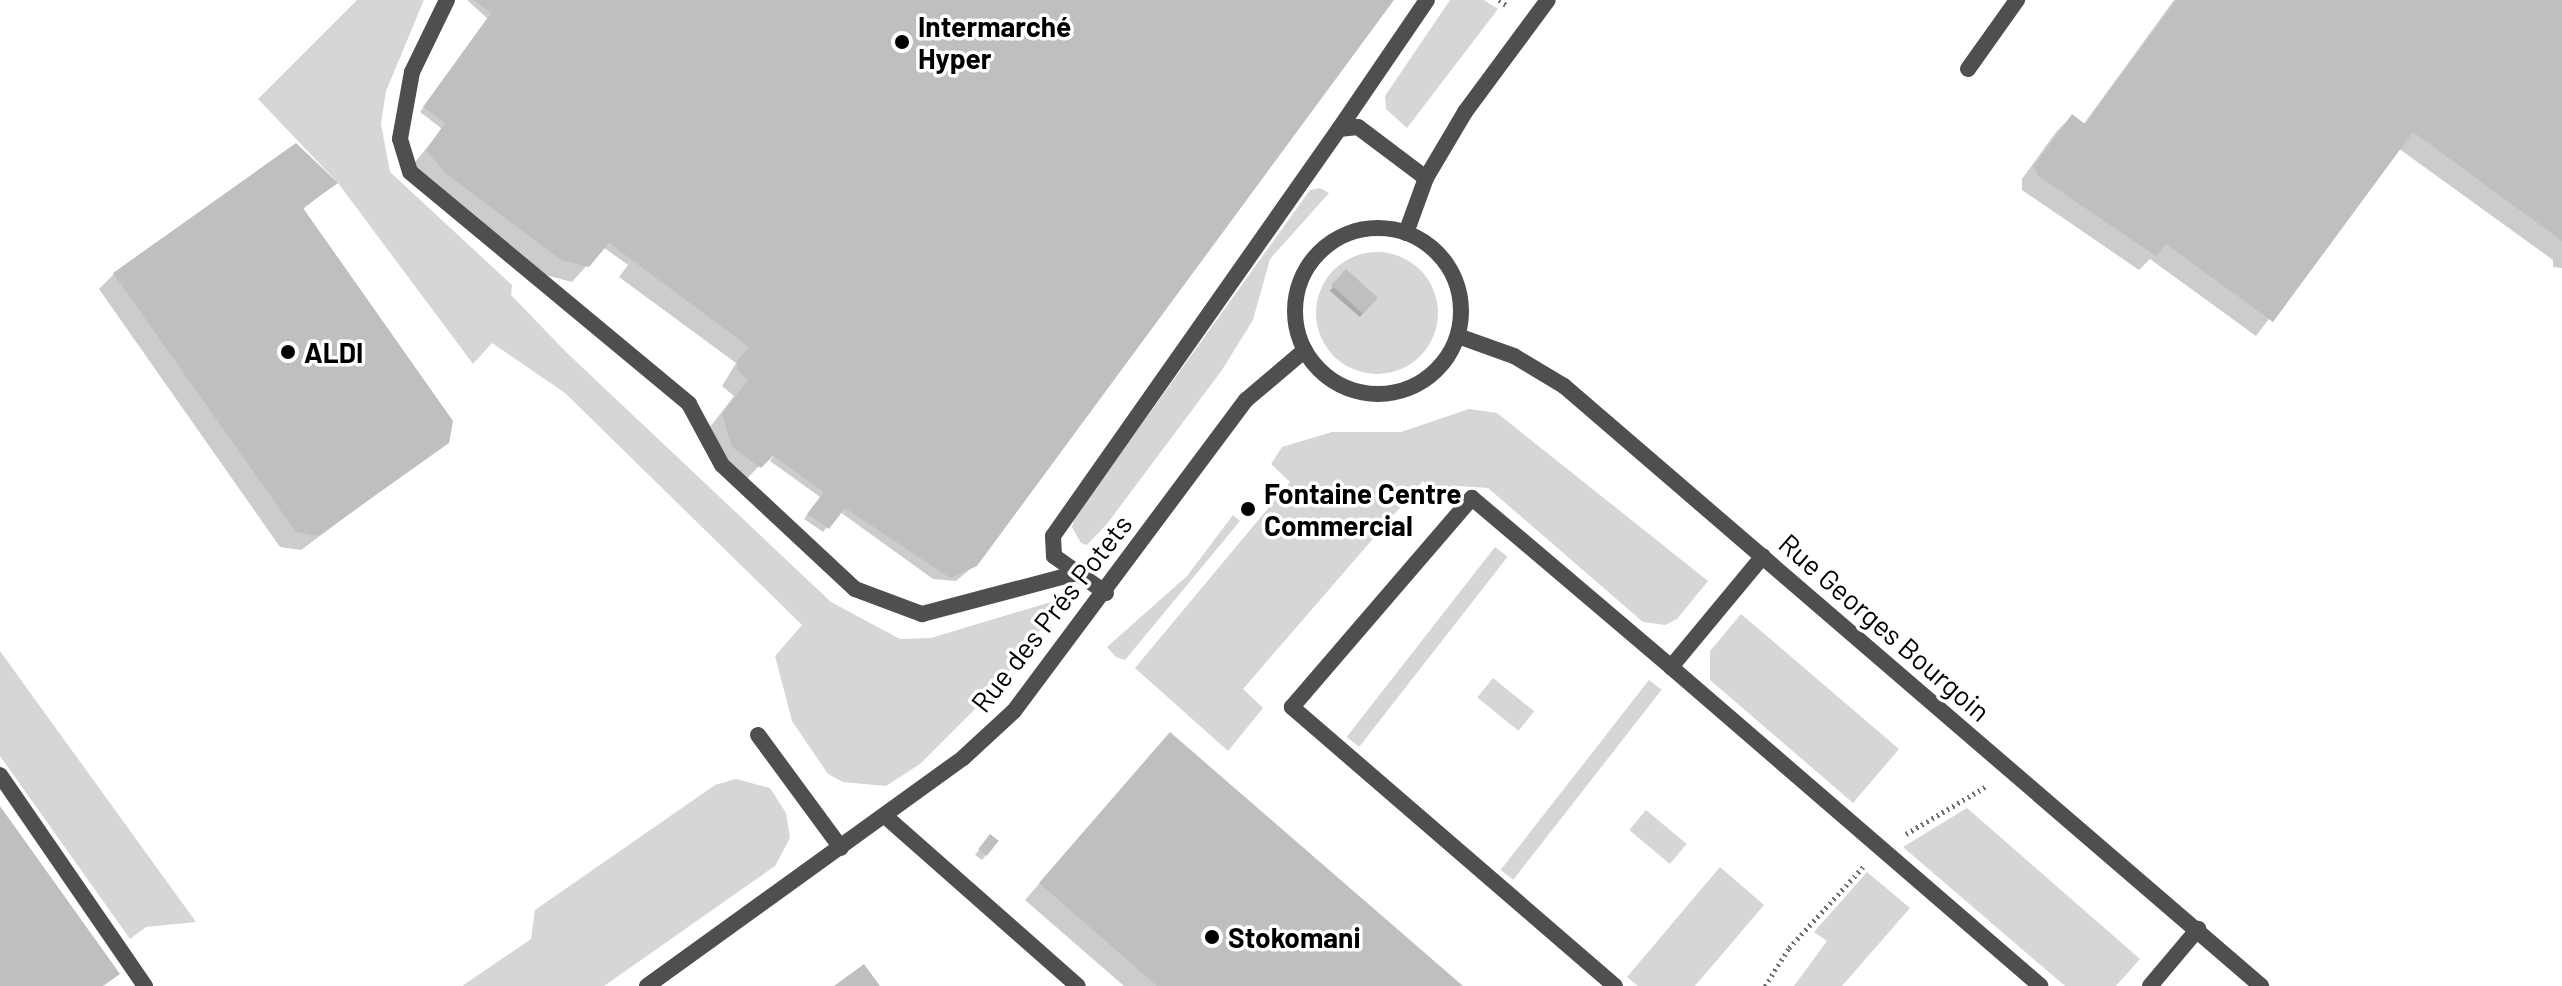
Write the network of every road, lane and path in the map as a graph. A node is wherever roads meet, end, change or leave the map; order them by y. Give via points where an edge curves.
1 (447, 0) edge
2 (1427, 0) edge
3 (1499, 0) edge
4 (1548, 0) edge
5 (2017, 0) edge
6 (1506, 5) dead end
7 (1968, 69) dead end
8 (1339, 129) junction
9 (1426, 178) junction
10 (1406, 233) junction
11 (1458, 336) junction
12 (1305, 350) junction
13 (1763, 556) junction
14 (1077, 573) junction
15 (1106, 593) junction
16 (1671, 667) junction
17 (758, 735) dead end
18 (0, 775) edge
19 (885, 816) junction
20 (841, 848) junction
21 (2198, 929) junction
22 (145, 986) edge
23 (647, 986) edge
24 (1078, 986) edge
25 (1615, 986) edge
26 (2040, 986) edge
27 (2150, 986) edge
28 (2261, 986) edge

1 - 14 street via 412,72 400,139 410,172 689,404 722,465 855,589 922,614
2 - 8 street
3 - 6 path
4 - 9 street via 1465,112
5 - 7 street
8 - 9 street via 1358,127
8 - 14 street via 1065,512 1051,549
9 - 10 street
10 - 11 street via 1436,251 1455,279 1462,313
10 - 12 street via 1354,231 1330,243 1311,262 1299,286 1295,312
11 - 12 street via 1430,376 1386,394 1339,384
11 - 13 street, Rue Georges Bourgoin via 1514,356 1564,386
12 - 15 street, Rue des Prés Potets via 1246,400
13 - 16 street
13 - 21 street, Rue Georges Bourgoin
14 - 15 street
15 - 19 street, Rue des Prés Potets via 1014,711 963,758
16 - 25 street via 1472,498 1292,707
16 - 26 street
17 - 20 street
18 - 22 street
19 - 20 street, Rue des Prés Potets
19 - 24 street
20 - 23 street, Rue des Prés Potets
21 - 27 street
21 - 28 street, Rue Georges Bourgoin

